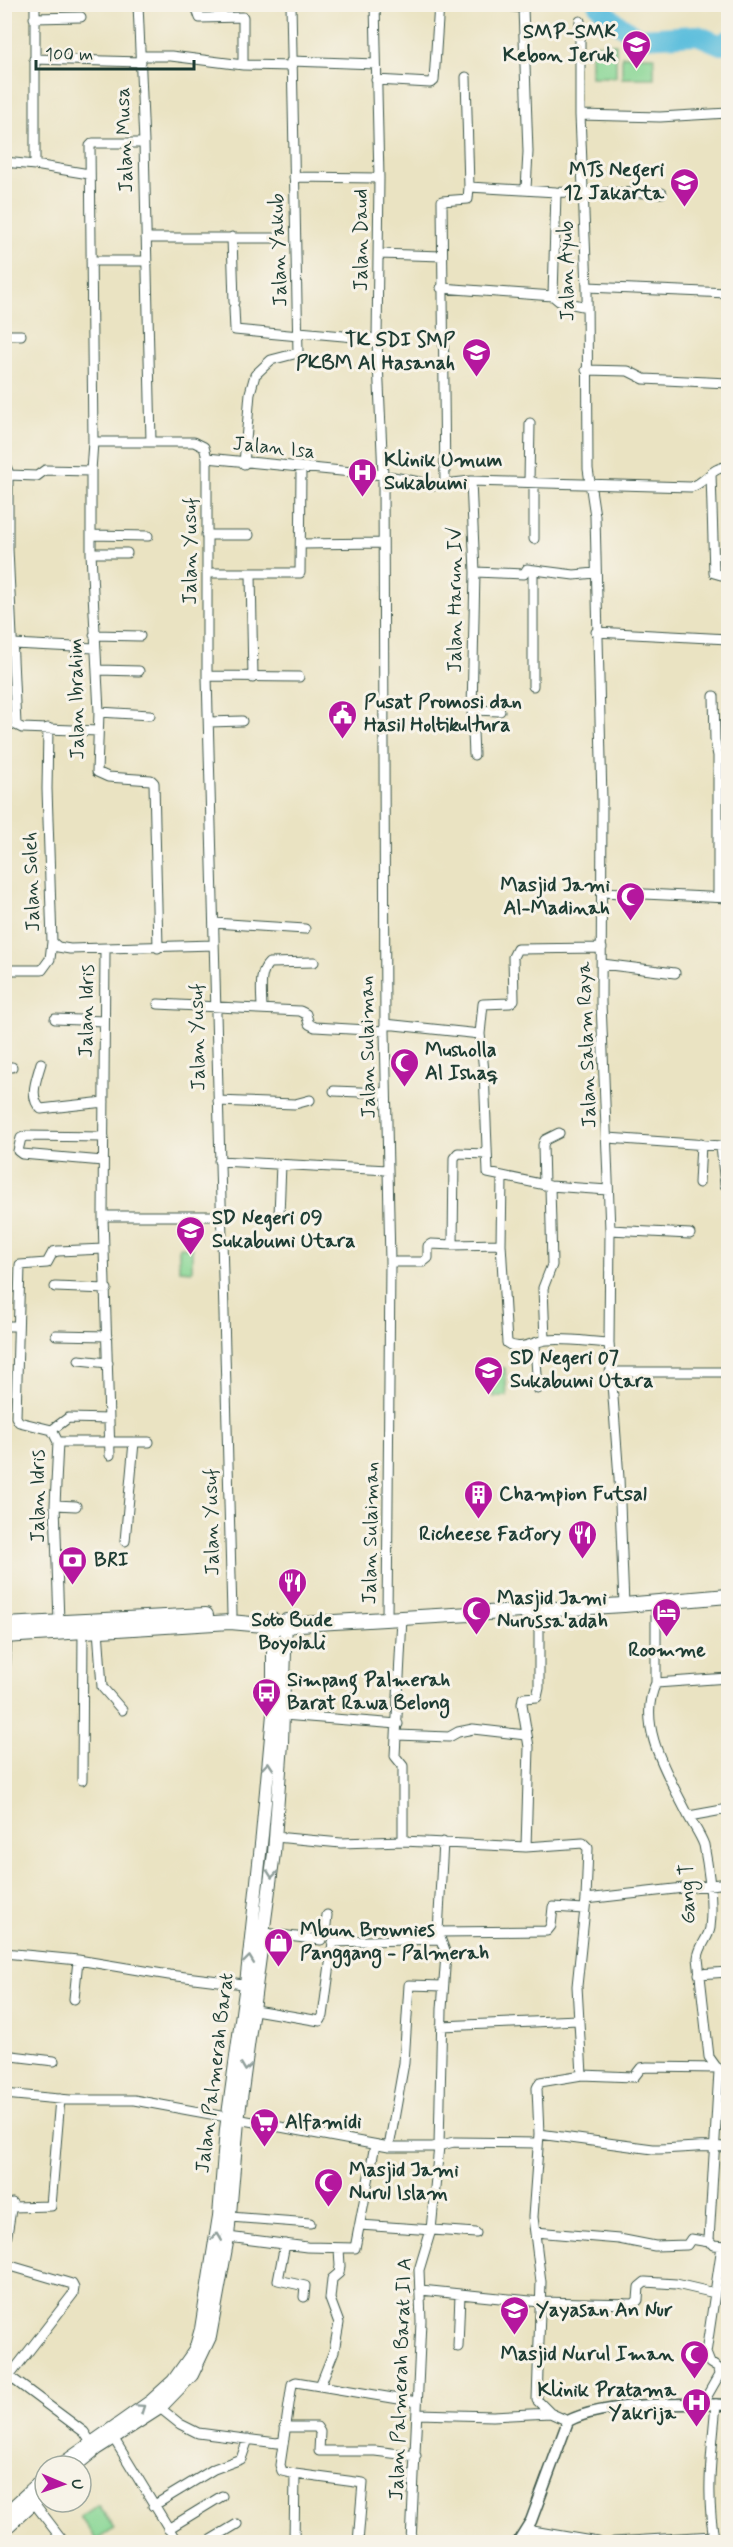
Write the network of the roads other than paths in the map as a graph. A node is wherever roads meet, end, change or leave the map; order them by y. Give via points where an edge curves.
1 (35, 4) edge
2 (138, 4) edge
3 (195, 4) edge
4 (291, 4) edge
5 (375, 4) edge
6 (439, 4) edge
7 (490, 4) edge
8 (81, 17) dead end
9 (34, 18) junction
10 (580, 21) dead end
11 (34, 59) junction
12 (141, 59) junction
13 (291, 63) junction
14 (376, 64) junction
15 (243, 65) junction
16 (466, 76) dead end
17 (376, 80) junction
18 (729, 113) edge
19 (580, 115) junction
20 (144, 143) junction
21 (5, 161) edge
22 (35, 165) junction
23 (89, 174) junction
24 (294, 177) junction
25 (379, 178) junction
26 (469, 187) junction
27 (526, 189) junction
28 (556, 192) junction
29 (583, 192) junction
30 (662, 193) dead end
31 (4, 216) edge
32 (232, 237) junction
33 (146, 238) junction
34 (274, 238) dead end
35 (379, 255) junction
36 (442, 256) junction
37 (91, 261) junction
38 (146, 261) junction
39 (587, 287) junction
40 (441, 288) junction
41 (729, 292) edge
42 (553, 296) junction
43 (587, 307) junction
44 (4, 334) edge
45 (299, 334) junction
46 (21, 335) dead end
47 (377, 339) junction
48 (586, 370) junction
49 (729, 383) edge
50 (530, 423) dead end
51 (93, 442) junction
52 (151, 442) junction
53 (207, 458) junction
54 (4, 462) edge
55 (244, 464) junction
56 (729, 467) edge
57 (301, 470) junction
58 (91, 471) junction
59 (711, 474) junction
60 (8, 475) junction
61 (383, 475) junction
62 (471, 482) junction
63 (531, 482) junction
64 (589, 484) junction
65 (445, 485) junction
66 (91, 535) junction
67 (206, 535) junction
68 (249, 535) dead end
69 (148, 536) dead end
70 (534, 539) dead end
71 (382, 543) junction
72 (301, 544) junction
73 (91, 553) junction
74 (127, 553) dead end
75 (533, 570) junction
76 (475, 572) junction
77 (207, 573) junction
78 (595, 573) junction
79 (251, 574) junction
80 (729, 577) edge
81 (7, 591) edge
82 (596, 632) junction
83 (94, 635) junction
84 (140, 636) dead end
85 (729, 639) edge
86 (12, 644) junction
87 (95, 648) junction
88 (98, 669) junction
89 (139, 671) dead end
90 (207, 676) junction
91 (299, 677) dead end
92 (253, 678) junction
93 (533, 686) dead end
94 (714, 696) dead end
95 (8, 698) edge
96 (472, 710) junction
97 (500, 711) dead end
98 (99, 712) junction
99 (150, 716) dead end
100 (243, 721) dead end
101 (209, 722) junction
102 (48, 728) junction
103 (98, 731) junction
104 (474, 755) dead end
105 (602, 892) junction
106 (723, 898) edge
107 (214, 923) junction
108 (305, 929) dead end
109 (52, 942) junction
110 (214, 945) junction
111 (158, 948) junction
112 (602, 948) junction
113 (105, 950) junction
114 (314, 962) dead end
115 (602, 964) junction
116 (4, 970) edge
117 (675, 974) dead end
118 (158, 1004) dead end
119 (216, 1008) junction
120 (262, 1009) junction
121 (55, 1019) dead end
122 (104, 1021) junction
123 (385, 1028) junction
124 (480, 1034) junction
125 (40, 1063) dead end
126 (334, 1091) dead end
127 (386, 1093) junction
128 (310, 1100) dead end
129 (218, 1101) junction
130 (104, 1102) junction
131 (559, 1133) dead end
132 (44, 1136) junction
133 (104, 1137) junction
134 (608, 1138) junction
135 (701, 1144) junction
136 (725, 1146) edge
137 (488, 1154) junction
138 (42, 1156) junction
139 (103, 1161) junction
140 (219, 1161) junction
141 (280, 1164) junction
142 (388, 1170) junction
143 (502, 1178) junction
144 (699, 1183) dead end
145 (547, 1185) junction
146 (725, 1185) dead end
147 (608, 1190) junction
148 (279, 1215) dead end
149 (221, 1216) junction
150 (103, 1221) junction
151 (610, 1230) junction
152 (690, 1234) dead end
153 (501, 1244) junction
154 (453, 1245) junction
155 (104, 1249) junction
156 (390, 1262) junction
157 (55, 1287) dead end
158 (107, 1289) junction
159 (4, 1326) edge
160 (18, 1326) junction
161 (56, 1335) dead end
162 (107, 1336) junction
163 (545, 1340) junction
164 (609, 1344) junction
165 (535, 1345) junction
166 (79, 1360) dead end
167 (108, 1363) junction
168 (610, 1372) junction
169 (729, 1372) edge
170 (538, 1389) dead end
171 (109, 1419) junction
172 (52, 1430) junction
173 (58, 1442) junction
174 (134, 1442) junction
175 (149, 1442) dead end
176 (110, 1443) junction
177 (110, 1455) dead end
178 (55, 1506) junction
179 (76, 1506) dead end
180 (125, 1541) dead end
181 (729, 1596) edge
182 (656, 1603) junction
183 (624, 1605) junction
184 (539, 1610) junction
185 (232, 1614) junction
186 (387, 1618) junction
187 (402, 1618) junction
188 (59, 1622) junction
189 (279, 1623) junction
190 (98, 1629) junction
191 (83, 1630) junction
192 (5, 1632) edge
193 (729, 1678) edge
194 (656, 1683) junction
195 (4, 1700) edge
196 (122, 1710) dead end
197 (283, 1715) junction
198 (398, 1724) junction
199 (397, 1735) junction
200 (526, 1735) junction
201 (82, 1780) dead end
202 (729, 1809) edge
203 (689, 1816) junction
204 (275, 1837) junction
205 (403, 1841) junction
206 (444, 1842) junction
207 (526, 1846) junction
208 (729, 1883) edge
209 (711, 1884) junction
210 (585, 1904) junction
211 (327, 1915) dead end
212 (264, 1933) junction
213 (439, 1935) junction
214 (4, 1953) edge
215 (78, 1960) junction
216 (729, 1972) edge
217 (699, 1974) junction
218 (251, 1984) junction
219 (443, 1986) junction
220 (74, 1999) dead end
221 (248, 2009) junction
222 (578, 2020) junction
223 (441, 2026) junction
224 (4, 2055) edge
225 (54, 2061) dead end
226 (718, 2068) junction
227 (582, 2075) junction
228 (4, 2094) edge
229 (60, 2099) junction
230 (233, 2119) junction
231 (539, 2139) junction
232 (375, 2145) junction
233 (439, 2146) junction
234 (713, 2146) junction
235 (389, 2147) junction
236 (729, 2147) edge
237 (230, 2217) junction
238 (310, 2223) dead end
239 (360, 2225) junction
240 (431, 2230) junction
241 (476, 2232) dead end
242 (535, 2232) junction
243 (228, 2237) junction
244 (709, 2242) junction
245 (285, 2244) junction
246 (725, 2246) edge
247 (5, 2248) edge
248 (339, 2248) junction
249 (4, 2264) edge
250 (421, 2290) junction
251 (715, 2293) junction
252 (460, 2294) junction
253 (304, 2296) dead end
254 (540, 2302) junction
255 (458, 2347) dead end
256 (7, 2379) edge
257 (320, 2386) junction
258 (417, 2402) junction
259 (703, 2403) junction
260 (716, 2404) junction
261 (729, 2405) edge
262 (160, 2408) junction
263 (550, 2413) junction
264 (418, 2414) junction
265 (568, 2421) junction
266 (285, 2427) junction
267 (111, 2434) junction
268 (248, 2439) junction
269 (283, 2441) junction
270 (93, 2445) junction
271 (78, 2454) edge
272 (85, 2454) edge
273 (416, 2456) junction
274 (295, 2474) junction
275 (33, 2494) edge
276 (222, 2496) dead end
277 (33, 2497) edge
278 (30, 2498) junction
279 (153, 2506) junction
280 (4, 2515) edge
281 (237, 2524) dead end
282 (168, 2529) junction
283 (4, 2530) edge
284 (526, 2530) junction
285 (714, 2539) edge
286 (660, 2541) edge
287 (64, 2542) edge
288 (177, 2542) edge
289 (207, 2542) edge
290 (294, 2542) edge
291 (358, 2542) edge
292 (411, 2542) edge
293 (518, 2542) edge
294 (597, 2542) edge
295 (614, 2542) edge

1 - 9 street
2 - 12 street, Jalan Musa
3 - 15 street via 200,18 243,17
4 - 13 street, Jalan Yakub
5 - 14 street, Jalan Daud
6 - 17 street via 434,81
7 - 27 street via 523,8
8 - 9 street
9 - 11 street
10 - 19 street, Jalan Ayub
11 - 12 street
11 - 22 street
12 - 15 street via 171,56
12 - 20 street, Jalan Musa
13 - 14 street
13 - 15 street
13 - 24 street, Jalan Yakub
14 - 17 street, Jalan Daud
16 - 26 street
17 - 25 street, Jalan Daud
18 - 19 street via 660,117
19 - 29 street, Jalan Ayub
20 - 23 street via 91,144
20 - 33 street, Jalan Musa
21 - 22 street
21 - 31 street
22 - 23 street
23 - 37 street
24 - 25 street
24 - 45 street, Jalan Yakub
25 - 35 street, Jalan Daud
26 - 27 street
26 - 36 street via 467,199 441,202
27 - 28 street
28 - 29 street
28 - 42 street
29 - 30 street
29 - 39 street, Jalan Ayub
32 - 33 street
32 - 34 street
32 - 45 street via 235,330
33 - 38 street, Jalan Musa
35 - 36 street
35 - 47 street, Jalan Daud
36 - 40 street
37 - 38 street
37 - 51 street
38 - 52 street, Jalan Musa
39 - 41 street
39 - 43 street, Jalan Ayub
40 - 42 street
40 - 65 street
42 - 43 street
43 - 48 street, Jalan Ayub
44 - 46 street
45 - 47 street
45 - 55 street via 296,355 271,360 255,375
47 - 61 street, Jalan Daud
48 - 49 street via 628,370 644,380
48 - 64 street, Jalan Ayub
50 - 63 street
51 - 52 street, Jalan Isa
51 - 58 street
52 - 53 street, Jalan Isa via 200,443
53 - 55 street, Jalan Isa
53 - 67 street, Jalan Yusuf
54 - 60 street
55 - 57 street, Jalan Isa
56 - 59 street, Jalan Isa
57 - 61 street, Jalan Isa
57 - 72 street
58 - 60 street via 45,470 37,476
58 - 66 street, Jalan Ibrahim
59 - 64 street, Jalan Isa via 691,487
59 - 80 street via 714,573
60 - 81 street
61 - 65 street, Jalan Isa via 412,483
61 - 71 street, Jalan Sulaiman
62 - 63 street, Jalan Isa
62 - 65 street, Jalan Isa
62 - 76 street, Jalan Harun IV
63 - 64 street, Jalan Isa
63 - 70 street
64 - 78 street, Jalan Salam Raya via 595,516
66 - 69 street
66 - 73 street, Jalan Ibrahim
67 - 68 street
67 - 77 street, Jalan Yusuf
71 - 72 street
71 - 123 street, Jalan Sulaiman
72 - 79 street via 300,573
73 - 74 street
73 - 83 street, Jalan Ibrahim
75 - 76 street via 527,569 524,574
75 - 78 street via 574,575
75 - 93 street
76 - 96 street, Jalan Harun IV
77 - 79 street
77 - 90 street, Jalan Yusuf
78 - 82 street, Jalan Salam Raya
79 - 92 street
81 - 86 street
82 - 85 street
82 - 105 street, Jalan Salam Raya
83 - 84 street
83 - 87 street, Jalan Ibrahim
86 - 87 street
86 - 95 street
87 - 88 street, Jalan Ibrahim
88 - 89 street
88 - 98 street, Jalan Ibrahim
90 - 92 street
90 - 101 street, Jalan Yusuf
91 - 92 street
94 - 106 street
95 - 102 street via 17,726
96 - 97 street
96 - 104 street, Jalan Harun IV
98 - 99 street
98 - 103 street, Jalan Ibrahim
100 - 101 street
101 - 107 street, Jalan Yusuf
102 - 103 street
102 - 109 street, Jalan Soleh
103 - 111 street, Jalan Ibrahim via 98,774 154,783
105 - 106 street
105 - 112 street, Jalan Salam Raya
107 - 108 street
107 - 110 street, Jalan Yusuf
109 - 113 street, Jalan Soleh via 64,949
109 - 116 street via 50,959 42,970
110 - 111 street, Jalan Soleh
110 - 119 street, Jalan Yusuf
111 - 113 street, Jalan Soleh
112 - 115 street, Jalan Salam Raya
112 - 124 street via 517,948 513,957 514,1000 483,1004
113 - 122 street, Jalan Idris
114 - 120 street via 269,963 262,972
115 - 117 street
115 - 134 street, Jalan Salam Raya
118 - 119 street
119 - 120 street
119 - 129 street, Jalan Yusuf
120 - 123 street via 303,1012 315,1027
121 - 122 street
122 - 130 street, Jalan Idris
123 - 124 street
123 - 127 street, Jalan Sulaiman
124 - 137 street
125 - 130 street via 34,1090 35,1102 41,1109
126 - 127 street
127 - 142 street, Jalan Sulaiman
128 - 129 street via 295,1104
129 - 140 street, Jalan Yusuf
130 - 133 street, Jalan Idris
131 - 145 street via 543,1145
132 - 133 street
132 - 138 street
132 - 138 street via 22,1137 18,1151
133 - 139 street, Jalan Idris
134 - 135 street
134 - 147 street, Jalan Salam Raya
135 - 136 street
135 - 144 street
136 - 146 street
137 - 143 street via 488,1173
137 - 154 street via 458,1153 454,1158
138 - 139 street
139 - 150 street, Jalan Idris
140 - 141 street
140 - 149 street, Jalan Yusuf
141 - 142 street
141 - 148 street
142 - 156 street, Jalan Sulaiman
143 - 145 street
143 - 153 street
145 - 147 street
145 - 163 street via 552,1265 543,1288
147 - 151 street, Jalan Salam Raya
149 - 150 street
149 - 185 street, Jalan Yusuf
150 - 155 street, Jalan Idris
151 - 152 street
151 - 164 street, Jalan Salam Raya
153 - 154 street
153 - 165 street via 504,1336 511,1346
154 - 156 street via 431,1244 423,1262
155 - 158 street, Jalan Idris
155 - 160 street, Jalan Idris via 58,1251 53,1252 47,1263 22,1263
156 - 186 street, Jalan Sulaiman
157 - 158 street
158 - 162 street, Jalan Idris
159 - 160 street
160 - 172 street, Jalan Idris via 16,1417 20,1422
161 - 162 street
162 - 167 street, Jalan Idris
163 - 164 street
163 - 165 street
164 - 168 street, Jalan Salam Raya
165 - 170 street
166 - 167 street
167 - 171 street, Jalan Idris
168 - 169 street
168 - 183 street, Jalan Salam Raya
171 - 172 street via 68,1418
171 - 176 street, Jalan Idris
172 - 173 street, Jalan Idris
173 - 176 street
173 - 178 street, Jalan Idris
174 - 175 street
174 - 176 street
174 - 180 street
176 - 177 street, Jalan Idris
178 - 179 street
178 - 188 street, Jalan Idris
181 - 182 main road
182 - 183 main road
182 - 194 street, Gang T
183 - 184 main road
184 - 187 main road
184 - 200 street via 539,1688 537,1697 523,1698
185 - 188 main road
185 - 189 main road
186 - 187 main road
186 - 189 main road
187 - 198 street
188 - 192 main road
189 - 190 main road
189 - 197 main road, Jalan Palmerah Barat
218 -> 189 main road, Jalan Palmerah Barat
190 - 191 main road
190 - 196 street via 102,1687
191 - 192 main road
191 - 201 street
192 - 195 street
193 - 194 street
194 - 203 street, Gang T via 651,1694 650,1719 658,1755
197 - 198 street
197 - 204 main road, Jalan Palmerah Barat
198 - 199 street
199 - 200 street via 449,1737 473,1729
199 - 205 street via 395,1759 403,1766
200 - 207 street via 530,1782
202 - 203 street
203 - 209 street, Gang T via 703,1843
204 - 205 street via 341,1843
204 -> 212 main road, Jalan Palmerah Barat
205 - 206 street
206 - 207 street
206 - 213 street, Jalan Palmerah Barat II A
207 - 210 street via 586,1845
208 - 209 street
209 - 210 street
209 - 217 street, Gang T via 710,1929 699,1950
210 - 213 street via 553,1908 547,1931
210 - 222 street via 577,1986
211 - 212 street via 321,1940
212 - 218 main road, Jalan Palmerah Barat
213 - 219 street, Jalan Palmerah Barat II A via 446,1954
213 - 221 street via 337,1941 332,1945 320,2021
214 - 215 street
215 - 218 street
215 - 220 street
216 - 217 street
217 - 226 street, Gang T via 709,2057
218 - 221 main road, Jalan Palmerah Barat
219 - 223 street, Jalan Palmerah Barat II A
219 - 235 street via 410,1985 404,2063
221 - 230 main road, Jalan Palmerah Barat
222 - 223 street
222 - 227 street
223 - 233 street, Jalan Palmerah Barat II A
224 - 225 street
226 - 227 street via 649,2067 641,2068 634,2077
226 - 234 street, Gang T
227 - 231 street via 540,2082
228 - 229 street
229 - 230 street via 134,2100
229 - 247 street via 51,2206 12,2204
230 - 232 street
230 - 237 main road, Jalan Palmerah Barat
267 -> 230 main road, Jalan Palmerah Barat via 160,2394 195,2350 204,2317
231 - 233 street
231 - 234 street via 653,2149
231 - 242 street
232 - 235 street
232 - 239 street
233 - 235 street
233 - 240 street, Jalan Palmerah Barat II A
234 - 236 street
234 - 244 street, Gang T
237 - 238 street
237 - 243 main road, Jalan Palmerah Barat
239 - 240 street
239 - 248 street via 355,2248
240 - 241 street
240 - 250 street, Jalan Palmerah Barat II A via 420,2264
242 - 244 street via 655,2246 687,2245 691,2239
242 - 254 street
243 - 245 street
243 - 262 main road, Jalan Palmerah Barat via 214,2319 202,2358 183,2387
244 - 246 street
245 - 248 street
245 - 253 street via 278,2280 305,2286
246 - 251 street
248 - 257 street via 340,2266 332,2280 330,2299 339,2323 334,2351
249 - 256 street via 72,2284 74,2289
250 - 252 street
250 - 258 street, Jalan Palmerah Barat II A
251 - 254 street via 645,2282 639,2287 636,2304
251 - 259 street via 706,2354 719,2375
252 - 254 street
252 - 255 street
254 - 263 street via 537,2400
256 - 270 street via 84,2432
257 - 258 street
257 - 266 street via 296,2382 292,2385
258 - 264 street, Jalan Palmerah Barat II A
259 - 260 street
259 - 265 street via 602,2411
260 - 261 street
260 - 285 street via 710,2476
262 - 267 main road, Jalan Palmerah Barat
262 - 268 street via 189,2430
263 - 264 street
263 - 265 street
264 - 273 street, Jalan Palmerah Barat II A
265 - 284 street
266 - 269 street
266 - 273 street via 317,2427 319,2451
267 - 270 main road, Jalan Palmerah Barat
267 - 279 street
268 - 269 street
268 - 279 street via 241,2459 214,2469
269 - 274 street via 282,2471
270 - 271 main road, Jalan Palmerah Barat
270 - 272 main road, Jalan Palmerah Barat
273 - 292 street, Jalan Palmerah Barat II A
274 - 290 street
274 - 291 street via 363,2483
275 - 278 main road
276 - 282 street
277 - 278 main road
278 - 280 main road
278 - 283 main road
278 - 287 street
279 - 282 street
281 - 289 street
282 - 288 street
284 - 293 street
284 - 294 street
285 - 286 street
286 - 295 street

